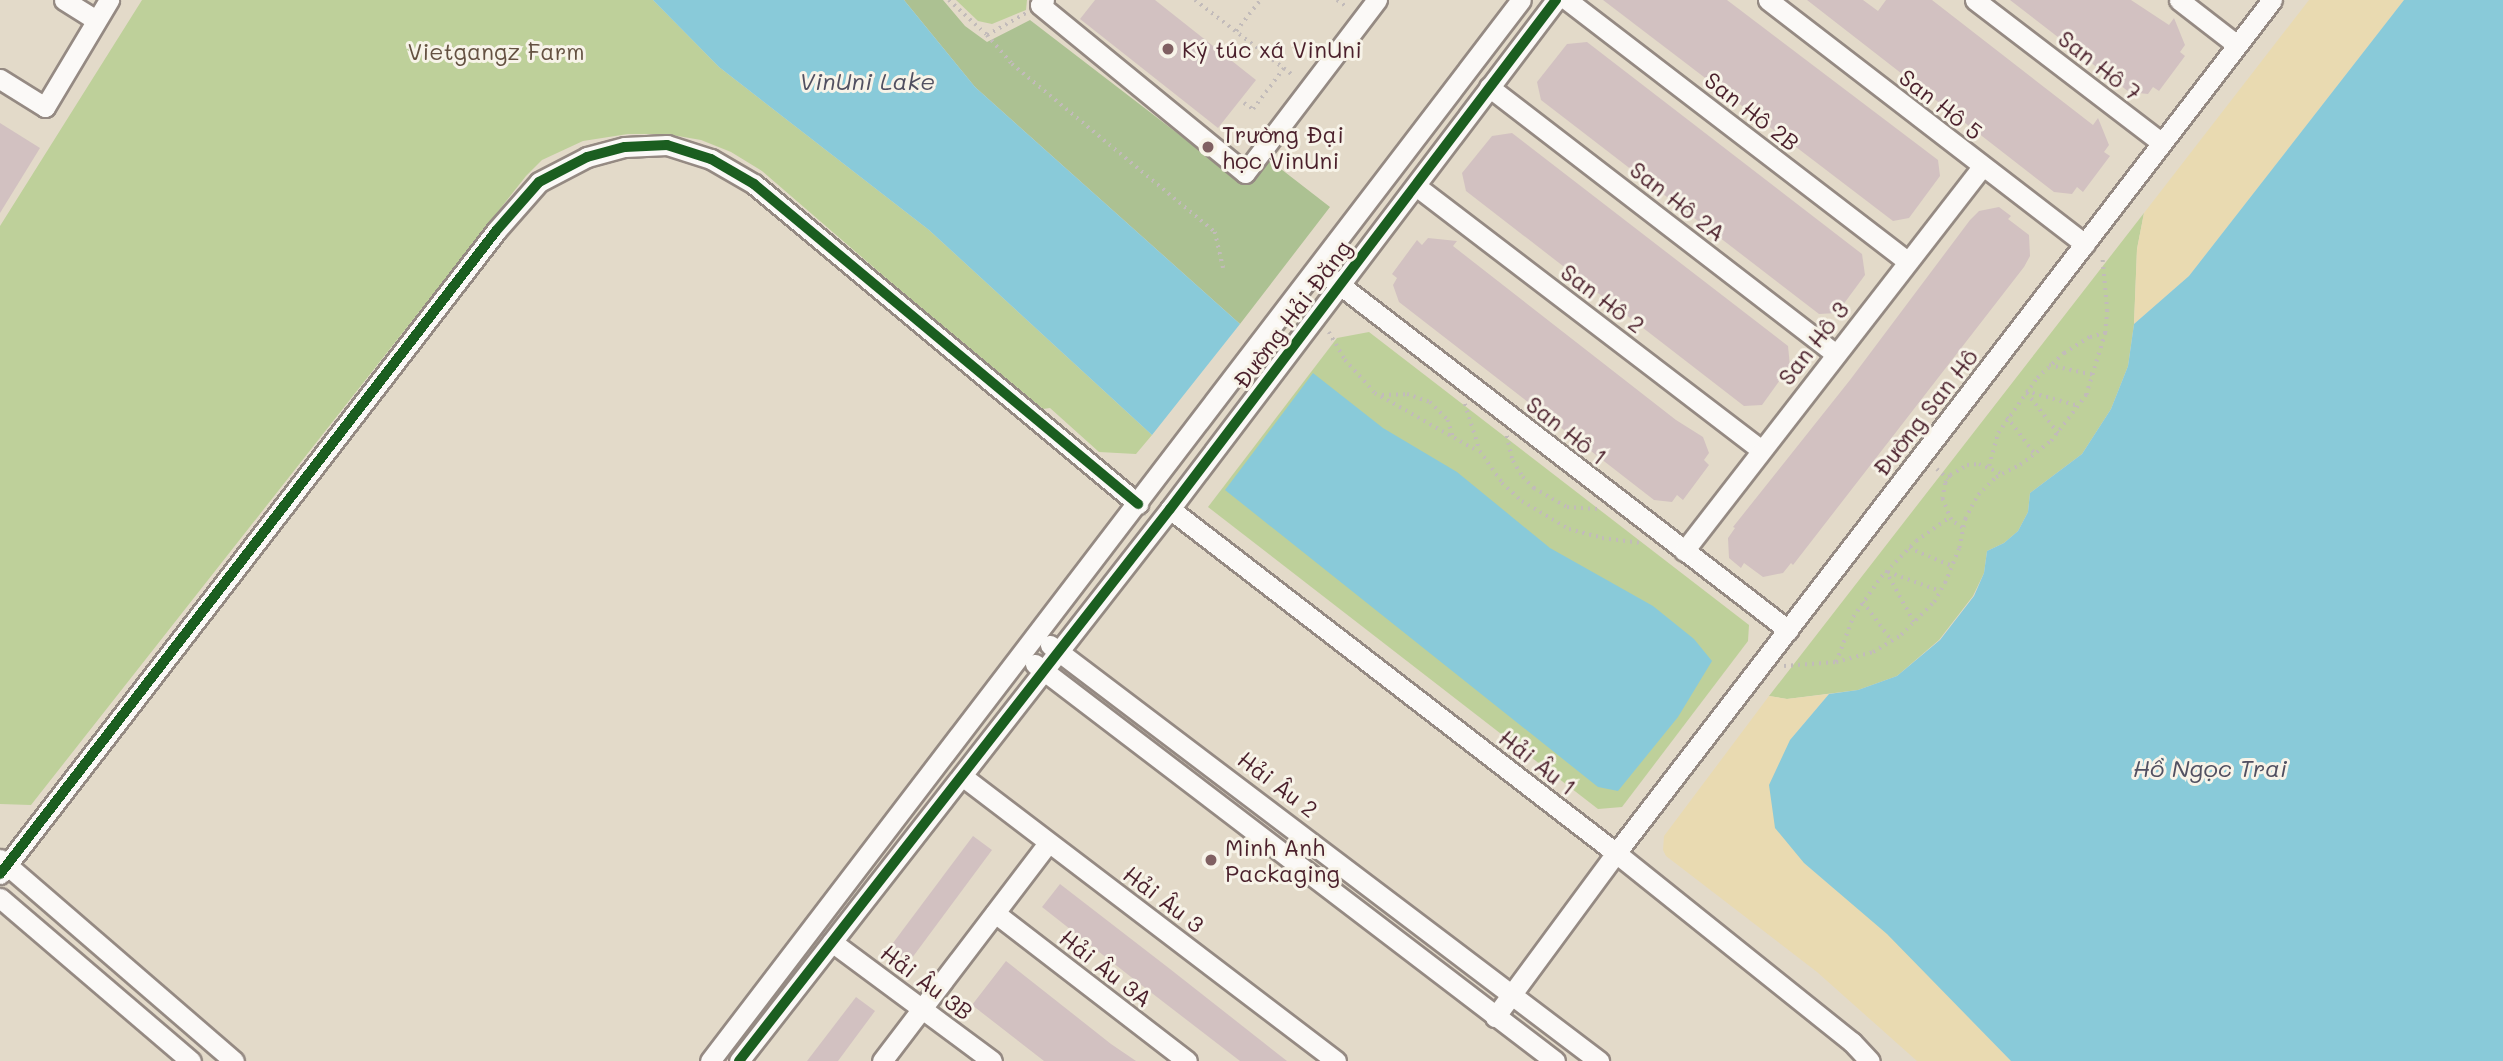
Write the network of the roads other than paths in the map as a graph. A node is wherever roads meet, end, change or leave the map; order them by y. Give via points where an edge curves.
1 (64, 0) edge
2 (109, 0) edge
3 (1377, 0) edge
4 (1521, 0) edge
5 (1556, 0) edge
6 (1567, 0) edge
7 (1768, 0) edge
8 (1975, 0) edge
9 (2179, 0) edge
10 (2272, 0) edge
11 (1042, 3) edge
12 (96, 20) junction
13 (2237, 45) junction
14 (0, 79) edge
15 (1489, 87) junction
16 (2162, 144) junction
17 (1982, 167) junction
18 (1416, 186) junction
19 (2085, 244) junction
20 (1908, 261) junction
21 (1317, 268) junction
22 (1340, 285) junction
23 (1836, 354) junction
24 (1761, 450) junction
25 (1138, 504) junction
26 (1170, 509) junction
27 (1684, 551) junction
28 (1788, 630) junction
29 (1037, 636) junction
30 (1059, 651) junction
31 (1023, 655) junction
32 (1044, 670) junction
33 (962, 776) junction
34 (1048, 843) junction
35 (1616, 853) junction
36 (2, 866) edge
37 (0, 898) edge
38 (995, 913) junction
39 (832, 942) junction
40 (1513, 993) junction
41 (922, 1009) junction
42 (1495, 1017) junction
43 (731, 1034) junction
44 (748, 1058) edge
45 (191, 1061) edge
46 (234, 1061) edge
47 (710, 1061) edge
48 (882, 1061) edge
49 (992, 1061) edge
50 (1187, 1061) edge
51 (1336, 1061) edge
52 (1555, 1061) edge
53 (1599, 1061) edge
54 (1870, 1061) edge

1 - 12 street
2 - 12 street
3 - 11 street via 1245,173
4 - 21 street, Đường Hải Đăng
5 - 15 street, Đường Hải Đăng
6 - 20 street, San Hô 2B
7 - 17 street, San Hô 5
8 - 16 street, San Hô 7
9 - 13 street
10 - 13 street, Đường San Hô
12 - 14 street via 45,107
13 - 16 street, Đường San Hô
15 - 18 street, Đường Hải Đăng
15 - 23 street, San Hô 2A
16 - 19 street, Đường San Hô
17 - 19 street, San Hô 5
17 - 20 street, San Hô 3
18 - 22 street, Đường Hải Đăng
18 - 24 street, San Hô 2
19 - 28 street, Đường San Hô
20 - 23 street, San Hô 3
21 - 22 street, San Hô 1
21 - 25 street, Đường Hải Đăng
22 - 26 street, Đường Hải Đăng
22 - 27 street, San Hô 1
23 - 24 street, San Hô 3
24 - 27 street, San Hô 3
25 - 29 street, Đường Hải Đăng
25 - 36 street via 754,184 711,159 667,145 625,147 587,157 539,182 496,231
26 - 30 street, Đường Hải Đăng
26 - 35 street, Hải Âu 1
27 - 28 street, San Hô 1
28 - 35 street, Đường San Hô
29 - 30 street, Hải Âu 2
29 - 31 street, Đường Hải Đăng
30 - 32 street, Đường Hải Đăng
30 - 40 street, Hải Âu 2
31 - 32 street
31 - 43 street, Đường Hải Đăng
32 - 33 street, Đường Hải Đăng
32 - 42 street
33 - 34 street, Hải Âu 3
33 - 39 street, Đường Hải Đăng
34 - 38 street
34 - 51 street, Hải Âu 3
35 - 40 street, Đường San Hô
35 - 54 street, Hải Âu 1 via 1853,1042
36 - 46 street
37 - 45 street
38 - 41 street
38 - 50 street, Hải Âu 3A
39 - 41 street, Hải Âu 3B
39 - 44 street, Đường Hải Đăng
40 - 42 street, Đường San Hô
40 - 53 street, Hải Âu 2
41 - 48 street
41 - 49 street, Hải Âu 3B
42 - 52 street
43 - 44 street
43 - 47 street, Đường Hải Đăng

